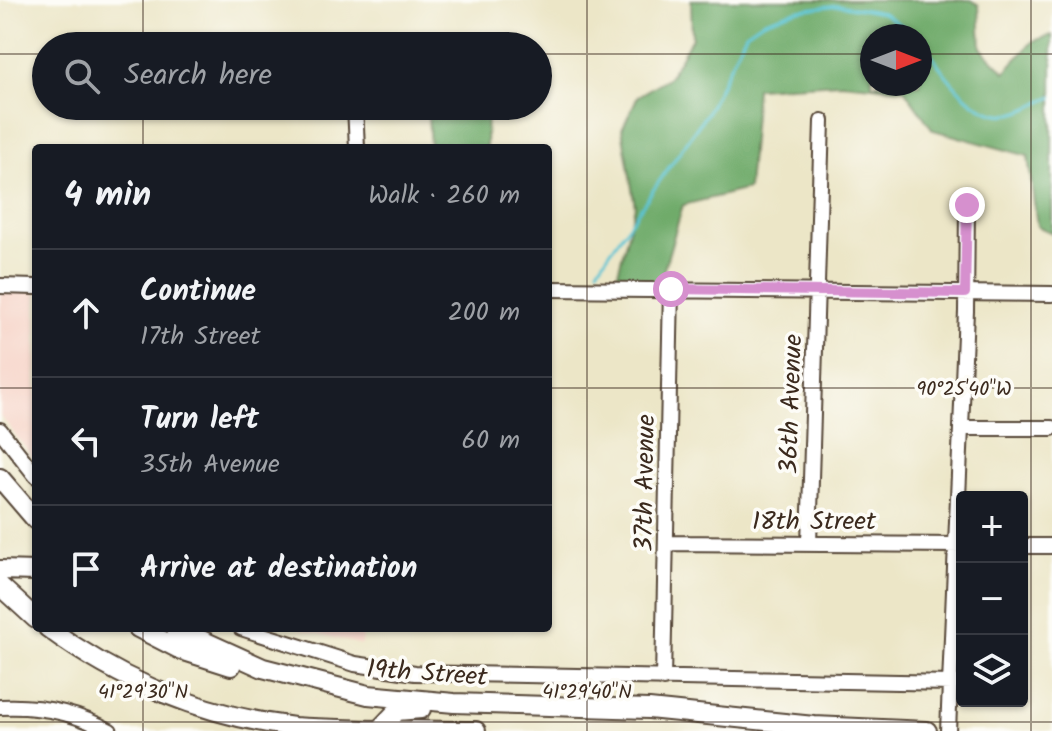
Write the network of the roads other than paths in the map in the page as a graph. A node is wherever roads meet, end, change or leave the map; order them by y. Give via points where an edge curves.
1 (356, 120) edge
2 (822, 121) dead end
3 (357, 144) edge
4 (967, 205) dead end
5 (0, 286) edge
6 (32, 287) edge
7 (552, 289) edge
8 (671, 289) junction
9 (817, 290) junction
10 (965, 293) junction
11 (1052, 294) edge
12 (961, 428) junction
13 (1052, 428) edge
14 (0, 430) edge
15 (32, 471) edge
16 (0, 478) edge
17 (960, 491) edge
18 (32, 515) edge
19 (666, 543) junction
20 (809, 544) junction
21 (956, 545) edge
22 (1028, 546) edge
23 (1052, 546) edge
24 (958, 563) edge
25 (0, 570) edge
26 (32, 571) edge
27 (0, 586) edge
28 (32, 615) edge
29 (54, 632) edge
30 (146, 632) edge
31 (183, 632) edge
32 (254, 632) edge
33 (128, 677) junction
34 (663, 679) junction
35 (952, 683) junction
36 (316, 684) junction
37 (350, 692) junction
38 (576, 705) junction
39 (0, 707) edge
40 (379, 730) edge
41 (110, 731) edge
42 (274, 731) edge
43 (438, 731) edge
44 (476, 731) edge
45 (927, 731) edge
46 (948, 731) edge

1 - 3 street
2 - 9 street, 36th Avenue
4 - 10 street
5 - 6 street
7 - 8 street
8 - 9 street
8 - 19 street, 37th Avenue
9 - 10 street
9 - 20 street, 36th Avenue
10 - 11 street
10 - 12 street
12 - 13 street
12 - 17 street
14 - 15 street
16 - 18 main road
19 - 20 street, 18th Street
19 - 34 street, 37th Avenue
20 - 21 street, 18th Street
22 - 23 street
24 - 35 street
25 - 26 main road
27 - 28 main road
29 - 33 main road
30 - 36 main road via 243,670
31 - 36 main road, 19th Street via 249,663
32 - 34 street, 19th Street via 355,664 415,673
33 - 40 main road via 174,698 260,721
33 - 42 main road via 181,707
34 - 35 street, 19th Street
35 - 46 street
36 - 37 main road, 19th Street
37 - 38 main road, 19th Street via 419,701
37 - 40 main road via 372,707
38 - 40 main road via 405,709 391,715
38 - 45 main road, 19th Street
39 - 41 street via 53,709
40 - 43 main road
43 - 44 main road

